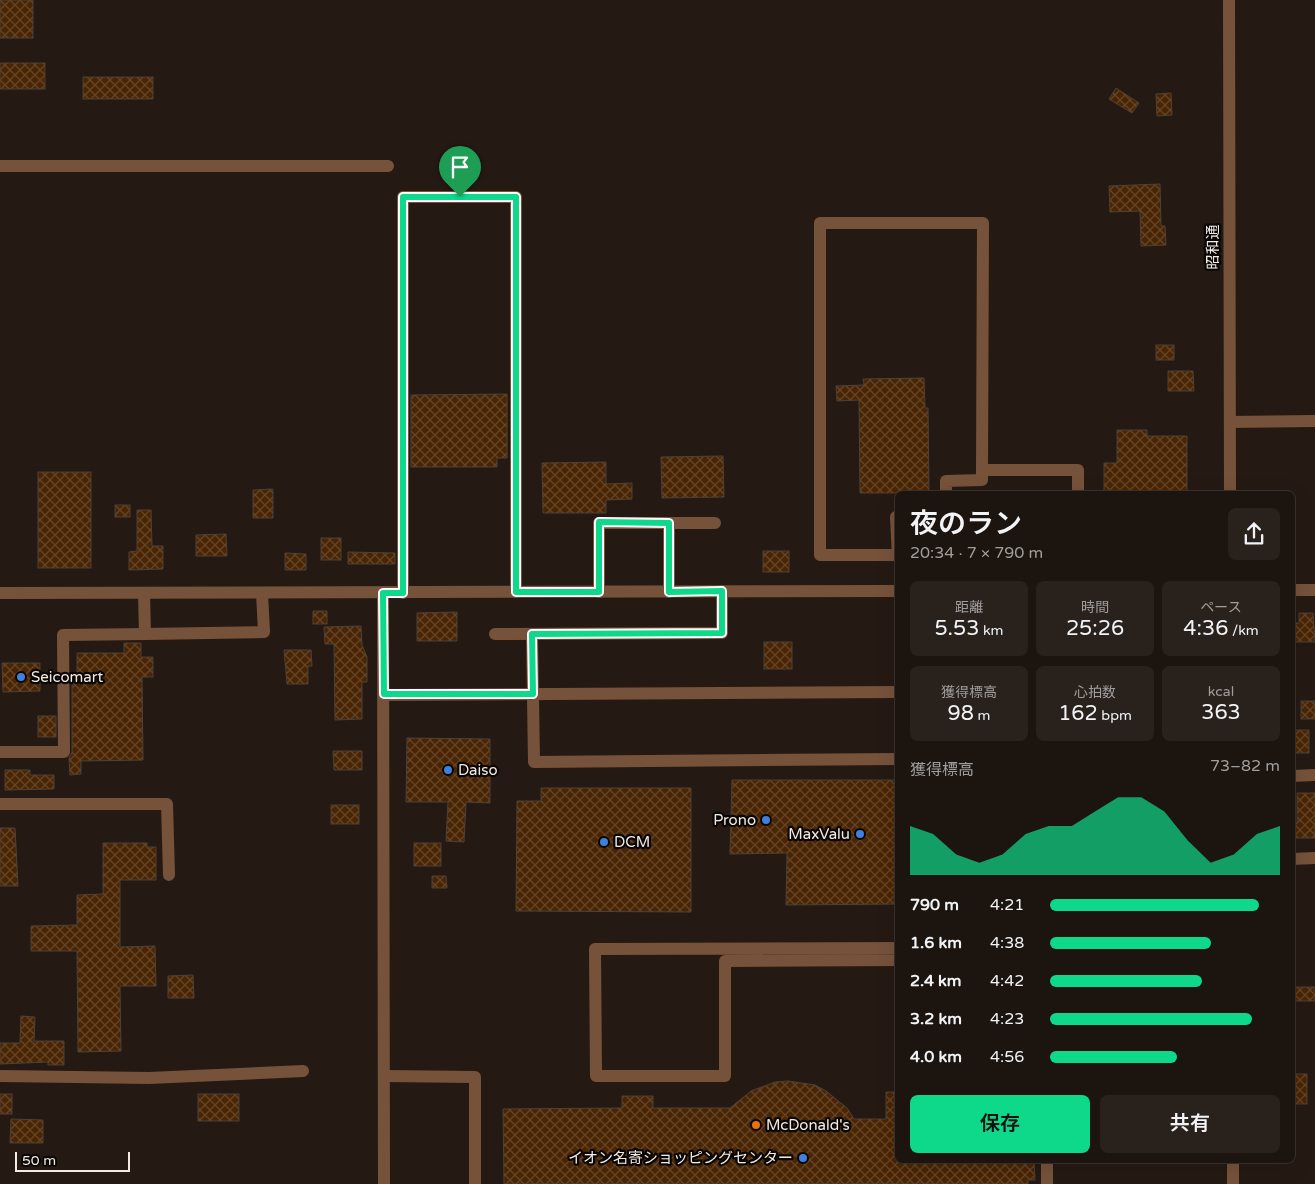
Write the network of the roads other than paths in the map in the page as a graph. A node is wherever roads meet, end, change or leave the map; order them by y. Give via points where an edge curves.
1 (1229, 0) edge
2 (0, 166) edge
3 (388, 166) dead end
4 (1315, 421) edge
5 (1230, 422) junction
6 (982, 470) junction
7 (946, 491) edge
8 (1078, 491) edge
9 (1230, 491) edge
10 (669, 523) junction
11 (715, 523) dead end
12 (895, 556) edge
13 (1295, 590) edge
14 (1315, 590) edge
15 (722, 591) junction
16 (895, 591) edge
17 (516, 592) junction
18 (599, 592) junction
19 (669, 592) junction
20 (0, 593) edge
21 (144, 593) junction
22 (262, 593) junction
23 (383, 593) junction
24 (403, 593) junction
25 (145, 634) junction
26 (495, 634) dead end
27 (532, 634) junction
28 (895, 692) edge
29 (384, 694) junction
30 (533, 694) junction
31 (0, 752) edge
32 (895, 758) edge
33 (1315, 775) edge
34 (1295, 776) edge
35 (0, 804) edge
36 (1315, 858) edge
37 (1295, 859) edge
38 (168, 875) dead end
39 (895, 948) edge
40 (895, 960) edge
41 (303, 1071) dead end
42 (0, 1076) edge
43 (384, 1076) junction
44 (1047, 1163) edge
45 (1233, 1163) edge
46 (384, 1184) edge
47 (475, 1184) edge
48 (1047, 1184) edge
49 (1233, 1184) edge

1 - 5 street, 昭和通
2 - 3 street
4 - 5 street
5 - 9 street, 昭和通
6 - 7 street via 982,480 946,481
6 - 8 street via 1078,470
6 - 12 street via 983,223 820,223 820,555
10 - 11 street
10 - 18 street via 599,522
10 - 19 street
13 - 14 street
15 - 16 street
15 - 19 street
15 - 27 street via 722,633
17 - 18 street
17 - 24 street
17 - 24 street via 516,197 403,197
18 - 19 street
20 - 21 street
21 - 22 street
21 - 25 street
22 - 23 street
22 - 25 street via 264,632
23 - 24 street
23 - 29 street
25 - 31 street via 63,635 64,752
26 - 27 street
27 - 30 street
28 - 30 street
29 - 30 street
29 - 43 street
30 - 32 street via 534,762
33 - 34 street
35 - 38 street via 166,804
36 - 37 street
39 - 40 street via 595,949 596,1076 725,1076 725,960
41 - 42 street via 149,1078
43 - 46 street
43 - 47 street via 475,1077
44 - 48 street
45 - 49 street

